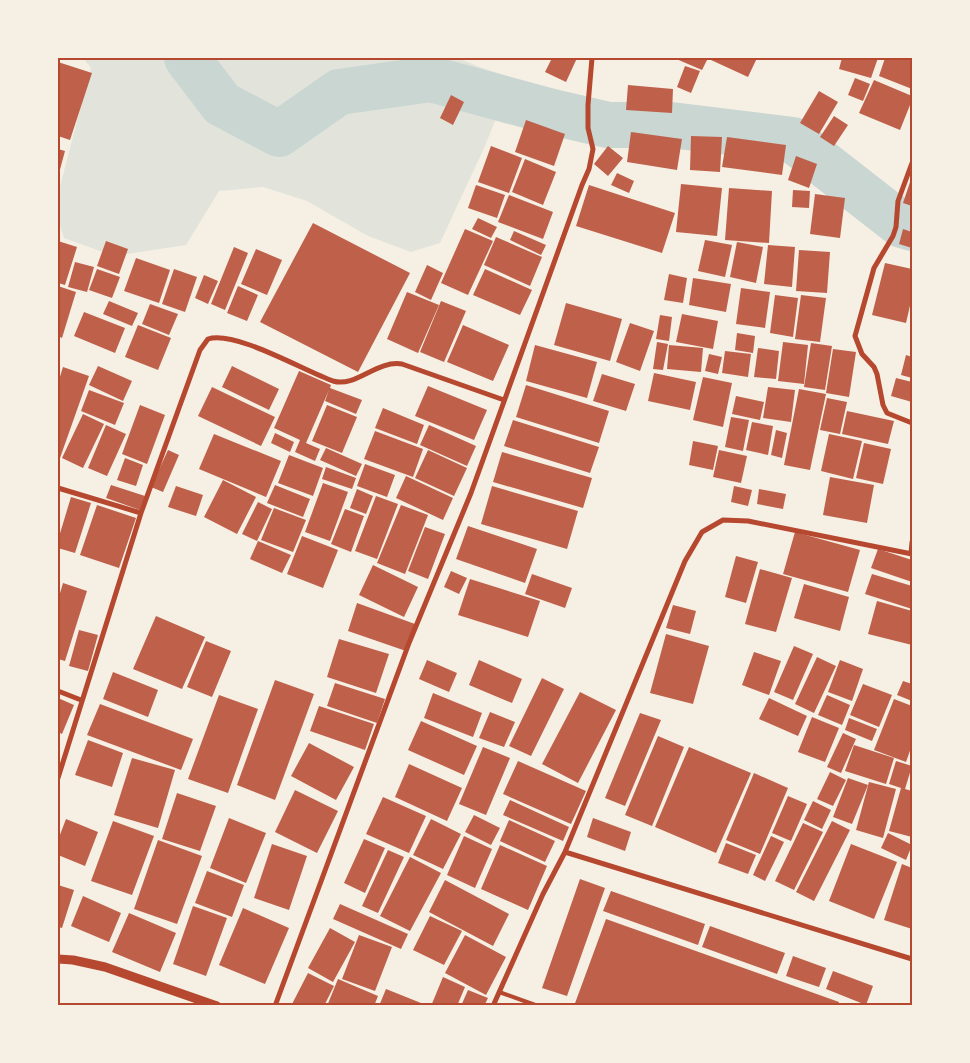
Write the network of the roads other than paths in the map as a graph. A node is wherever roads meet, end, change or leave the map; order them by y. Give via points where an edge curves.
1 (592, 58) edge
2 (912, 163) edge
3 (504, 400) junction
4 (912, 423) edge
5 (58, 488) edge
6 (140, 513) junction
7 (912, 542) edge
8 (912, 554) edge
9 (58, 691) edge
10 (81, 700) junction
11 (58, 778) edge
12 (565, 852) junction
13 (58, 960) edge
14 (912, 960) edge
15 (499, 992) junction
16 (217, 1006) edge
17 (275, 1006) edge
18 (493, 1006) edge
19 (538, 1006) edge

1 - 3 street via 588,128 593,149 589,169
2 - 4 street via 898,201 896,227 874,268 855,336 862,354 877,374 887,413
3 - 6 street via 393,363 355,379 336,382 239,341 214,337 208,339 200,350
3 - 17 street
5 - 6 street
6 - 10 street
7 - 8 street
8 - 12 street via 748,520 723,520 702,532 685,561
9 - 10 street
10 - 11 street
12 - 14 street
12 - 15 street
13 - 16 street via 105,966
15 - 18 street
15 - 19 lane

